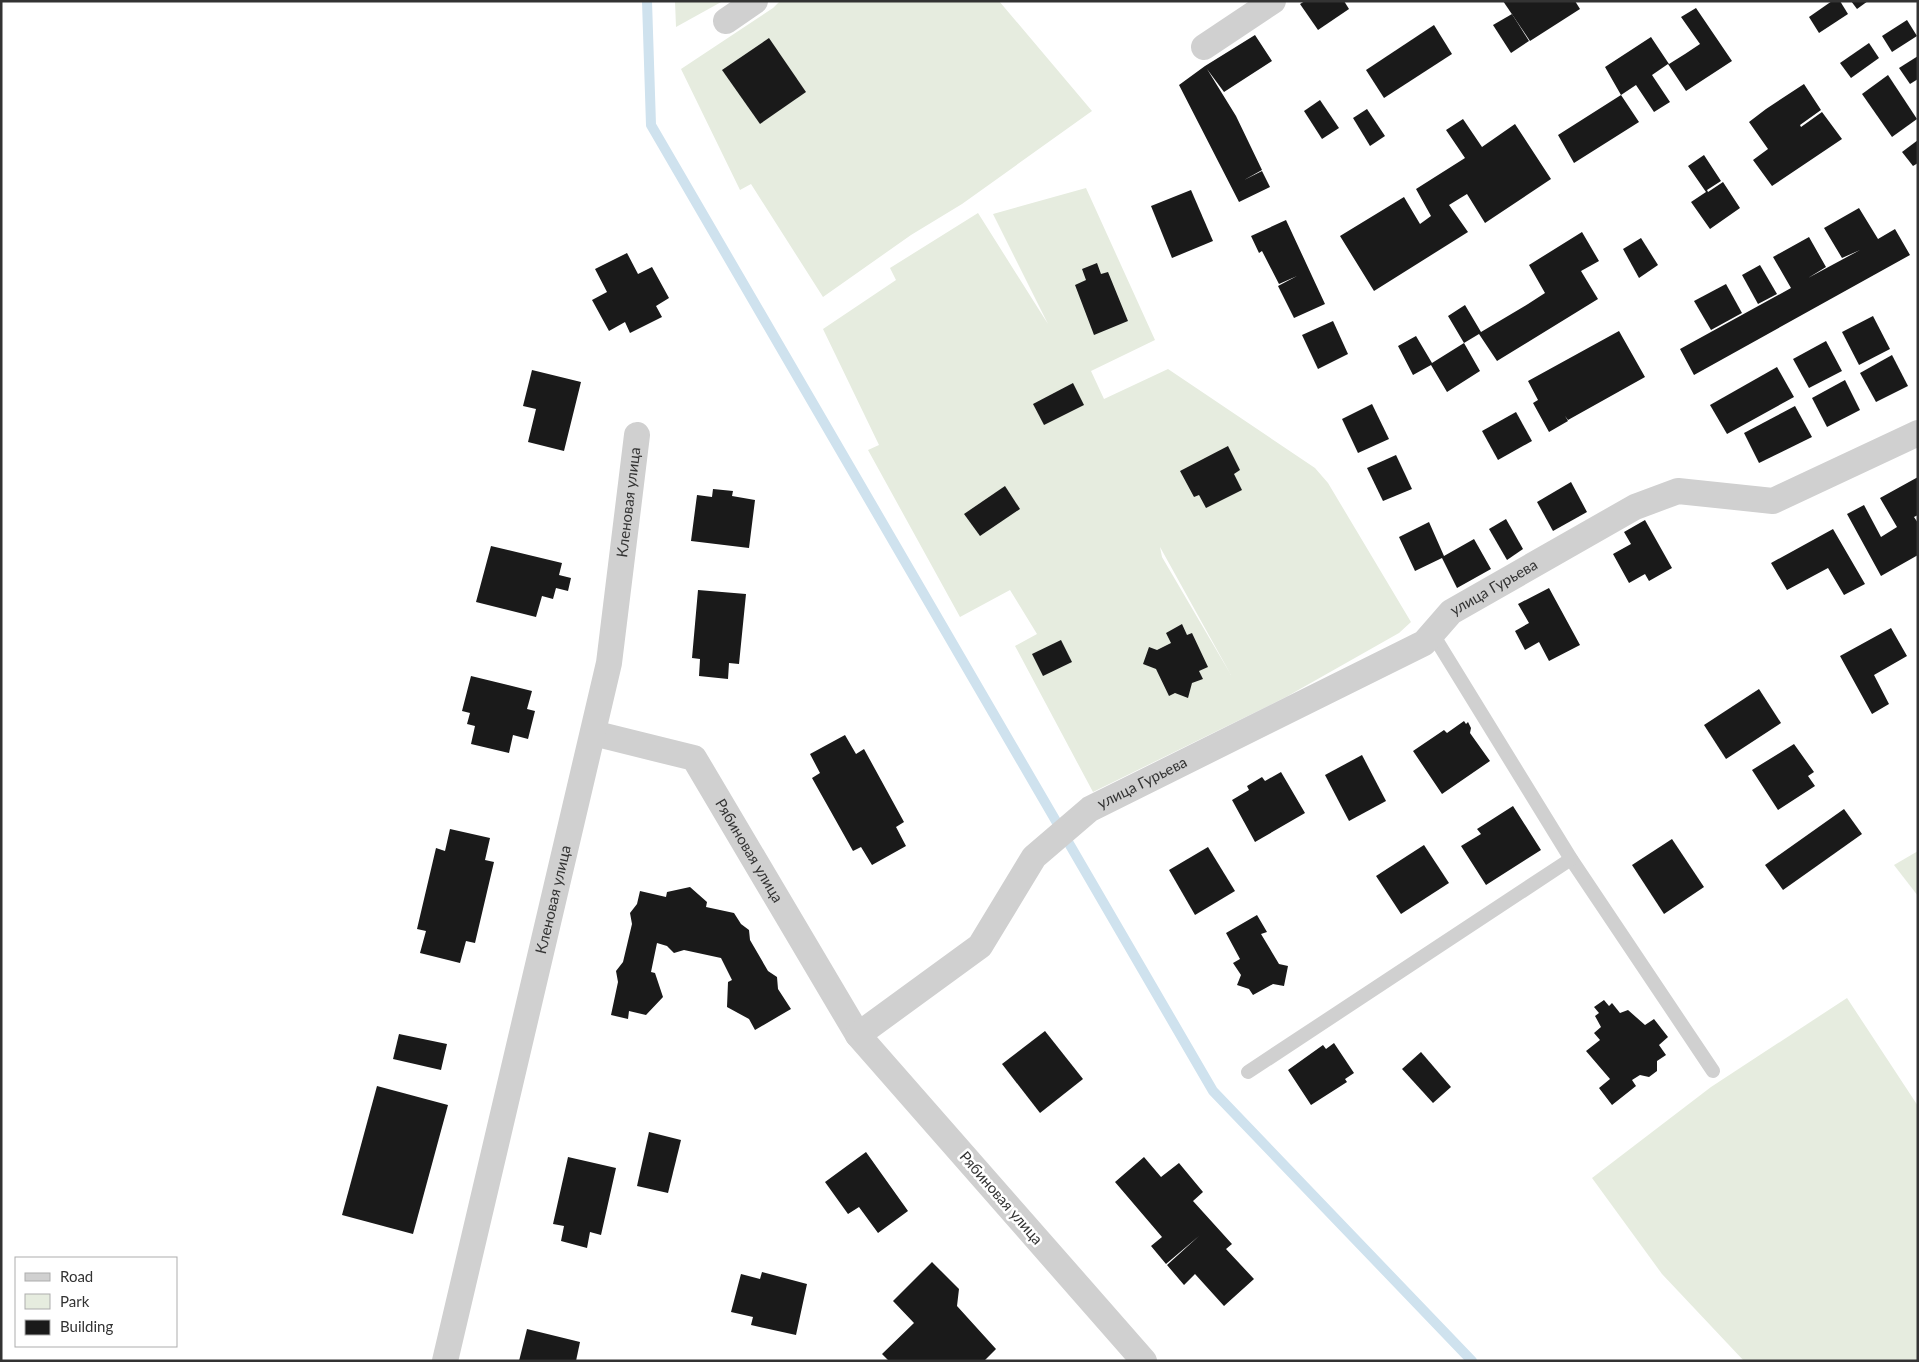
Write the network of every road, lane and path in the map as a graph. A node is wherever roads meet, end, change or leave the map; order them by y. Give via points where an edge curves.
1 (755, 1) edge
2 (1273, 1) edge
3 (726, 21) dead end
4 (1204, 47) dead end
5 (1918, 433) edge
6 (636, 435) dead end
7 (1432, 633) junction
8 (593, 733) junction
9 (1571, 859) junction
10 (858, 1035) junction
11 (1713, 1071) dead end
12 (1248, 1072) dead end
13 (445, 1361) edge
14 (1144, 1361) edge

1 - 3 street
2 - 4 street
5 - 7 street, улица Гурьева via 1773,501 1678,491 1635,507 1451,612
6 - 8 street, Кленовая улица via 609,663
7 - 9 lane
7 - 10 street, улица Гурьева via 1424,642 1090,809 1034,857 980,946
8 - 10 street, Рябиновая улица via 694,758
8 - 13 street, Кленовая улица
9 - 11 lane
9 - 12 lane
10 - 14 street, Рябиновая улица

